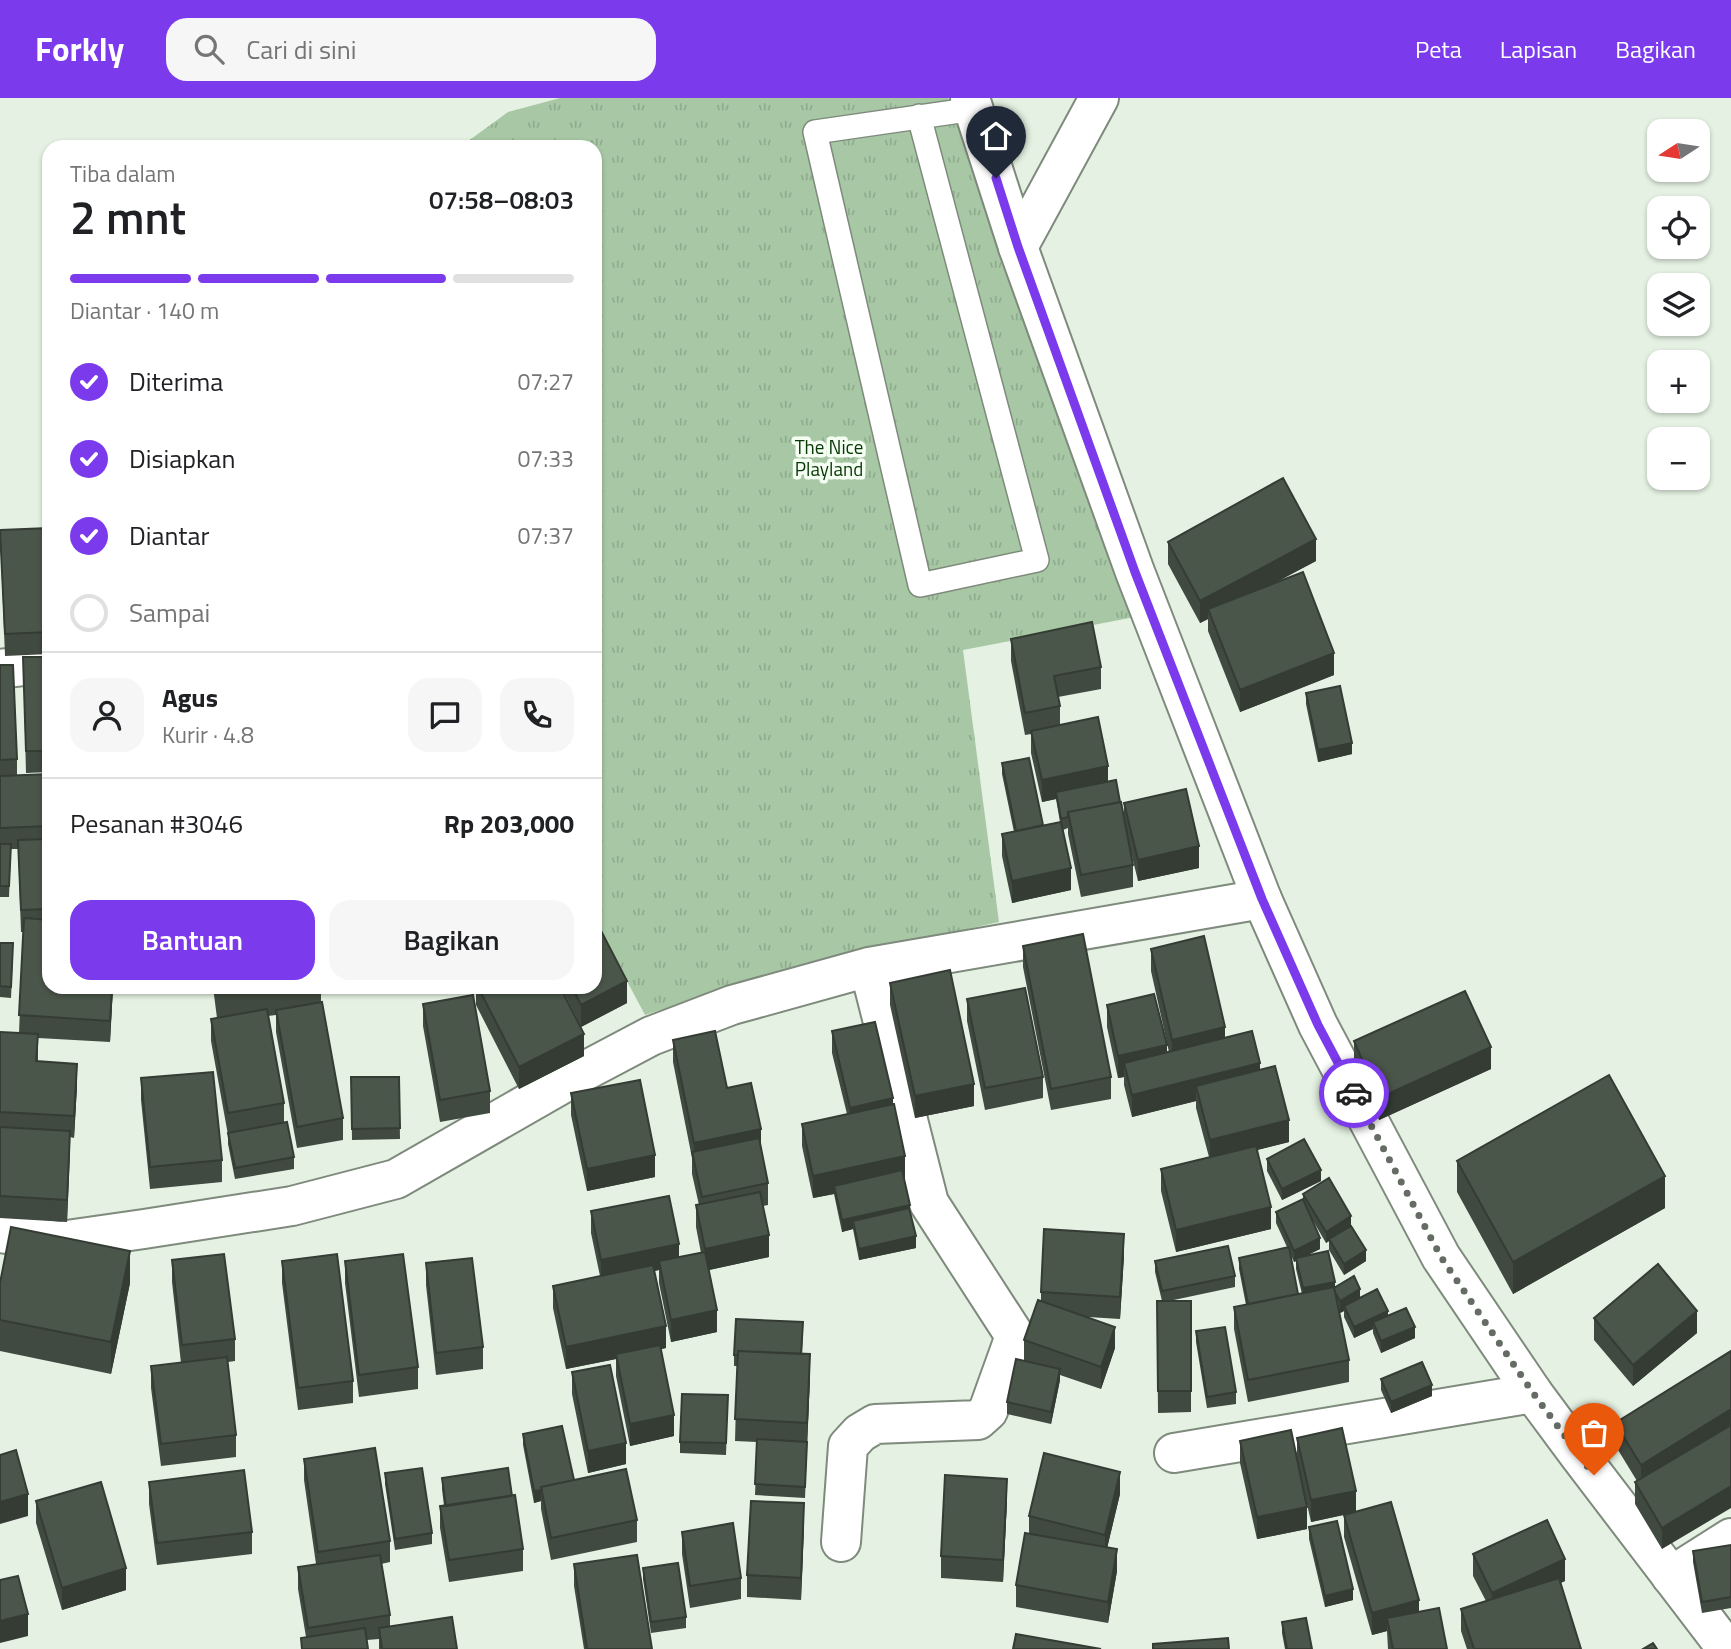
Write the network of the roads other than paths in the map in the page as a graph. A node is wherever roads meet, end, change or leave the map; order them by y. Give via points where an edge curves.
1 (1099, 98) edge
2 (972, 103) edge
3 (919, 117) junction
4 (1018, 247) junction
5 (42, 664) edge
6 (0, 669) edge
7 (1262, 899) junction
8 (869, 967) junction
9 (0, 1233) edge
10 (1533, 1393) junction
11 (1174, 1453) dead end
12 (1731, 1538) edge
13 (841, 1542) dead end
14 (1671, 1576) junction
15 (1727, 1649) edge

1 - 4 street
2 - 3 lane
2 - 4 street
3 - 3 lane via 815,132 920,585 1037,560
4 - 7 street via 1135,572
5 - 6 street
7 - 8 street
7 - 10 street via 1318,1025 1441,1257
8 - 9 street via 732,1005 651,1036 396,1179 292,1206 60,1241
8 - 13 street via 929,1203 1015,1336 988,1411 978,1420 875,1424 848,1446
10 - 11 street
10 - 14 street
12 - 14 street
14 - 15 street

